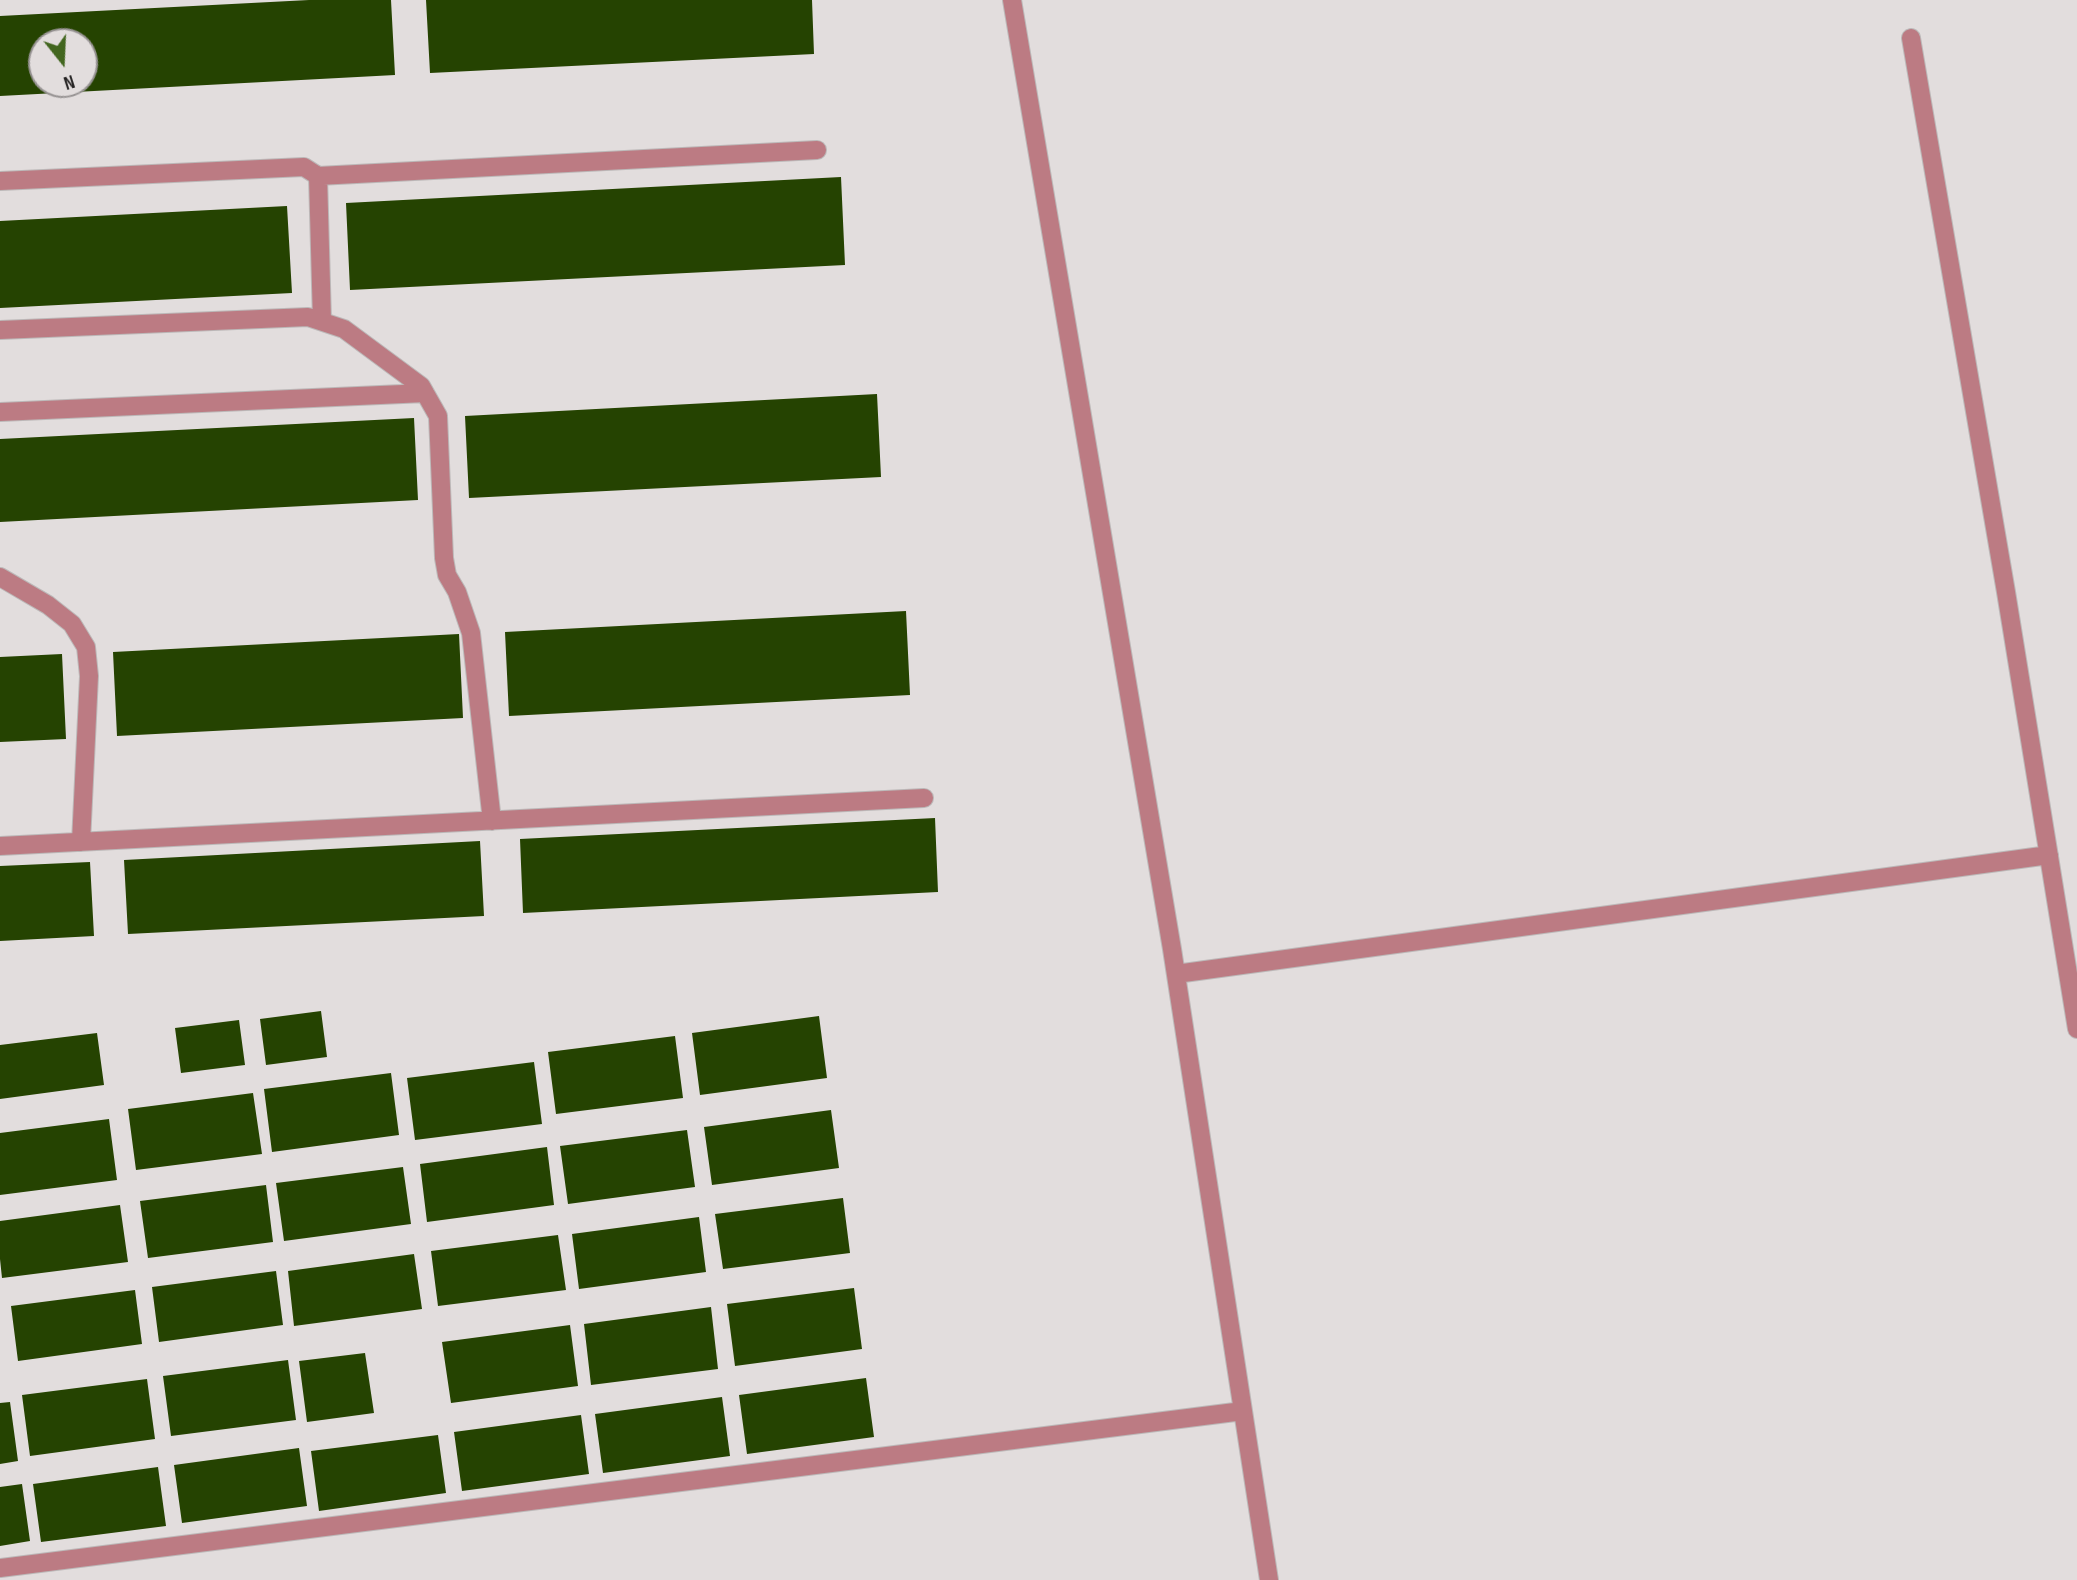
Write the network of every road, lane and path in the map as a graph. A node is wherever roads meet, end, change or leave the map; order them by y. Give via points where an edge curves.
1 (1012, 0) edge
2 (1911, 38) dead end
3 (817, 149) dead end
4 (318, 176) junction
5 (0, 181) edge
6 (322, 321) junction
7 (0, 330) edge
8 (425, 393) junction
9 (0, 412) edge
10 (0, 577) edge
11 (924, 799) dead end
12 (492, 821) junction
13 (81, 842) junction
14 (0, 846) edge
15 (2049, 855) junction
16 (1176, 974) junction
17 (2077, 1029) edge
18 (1243, 1411) junction
19 (0, 1568) edge
20 (1269, 1580) edge

1 - 16 street
2 - 15 street
3 - 4 street
4 - 5 street via 304,167
4 - 6 street
6 - 7 street via 308,317
6 - 8 street via 344,329
8 - 9 street
8 - 12 street via 438,416 444,558 471,633
10 - 13 street via 72,624 86,647 89,676
11 - 12 street
12 - 13 street
13 - 14 street
15 - 16 street
15 - 17 street
16 - 18 street
18 - 19 street
18 - 20 street

